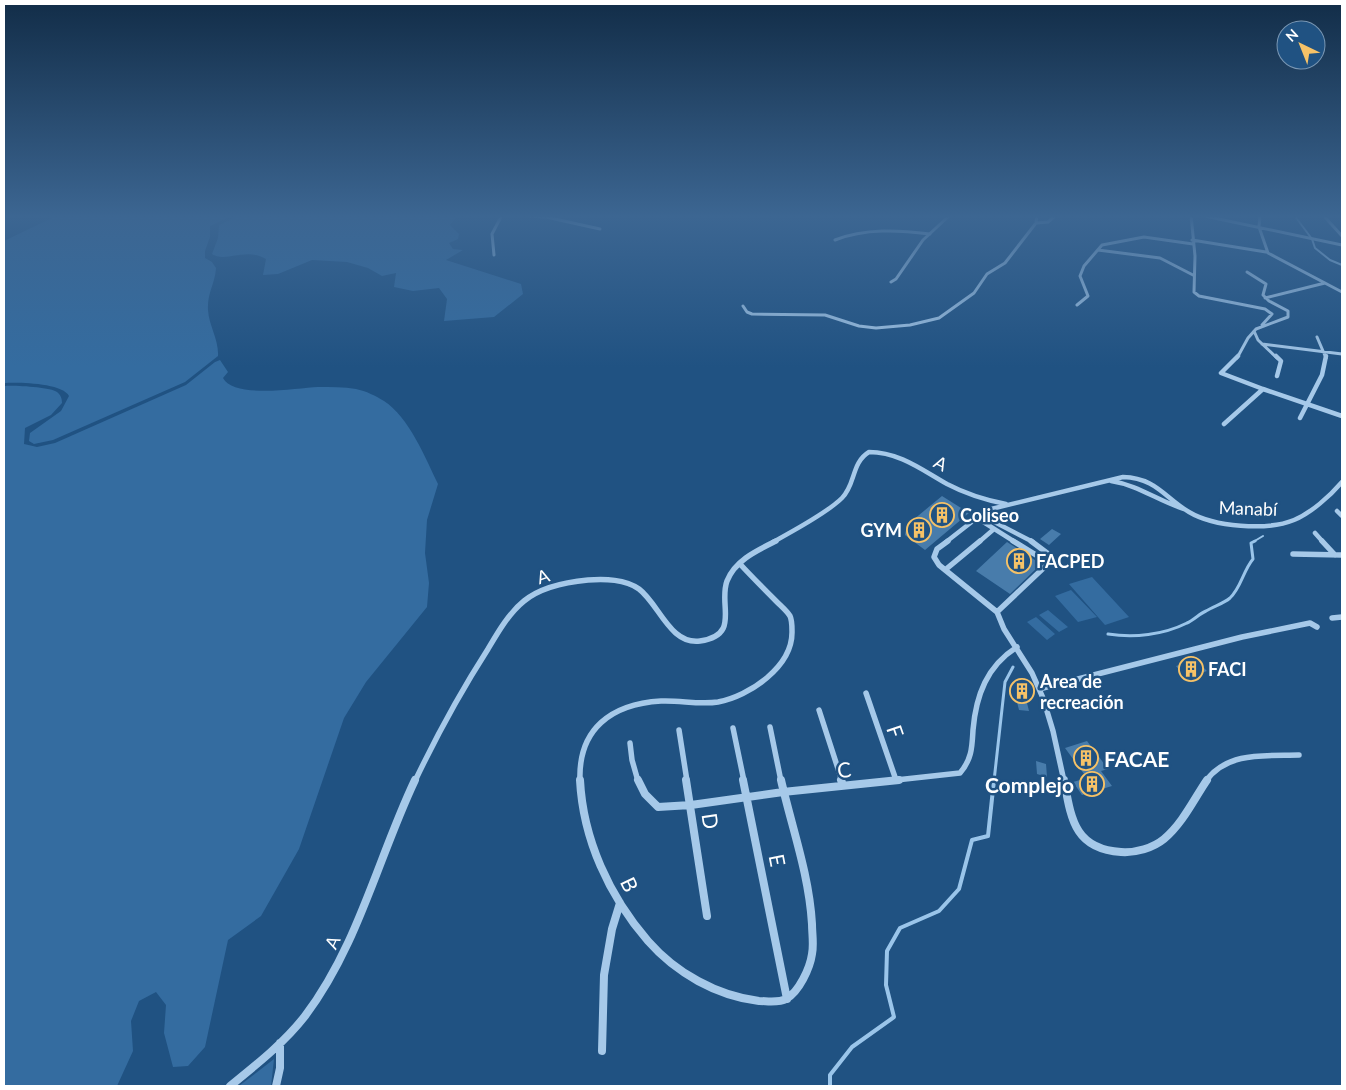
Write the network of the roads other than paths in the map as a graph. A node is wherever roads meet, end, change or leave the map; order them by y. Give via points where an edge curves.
1 (905, 266) edge
2 (1001, 266) edge
3 (1086, 266) edge
4 (1176, 266) edge
5 (1194, 266) edge
6 (1293, 266) edge
7 (1247, 272) dead end
8 (1193, 275) junction
9 (891, 282) dead end
10 (1326, 283) junction
11 (1342, 292) edge
12 (1265, 298) junction
13 (1077, 305) dead end
14 (743, 306) dead end
15 (1262, 326) junction
16 (1254, 331) junction
17 (1317, 337) dead end
18 (1262, 344) junction
19 (1324, 351) junction
20 (1342, 354) edge
21 (1277, 376) dead end
22 (1264, 389) junction
23 (1305, 403) junction
24 (1342, 416) edge
25 (1300, 418) dead end
26 (1224, 424) dead end
27 (1106, 481) junction
28 (1342, 482) edge
29 (1006, 504) junction
30 (1186, 510) junction
31 (1337, 511) dead end
32 (1342, 516) edge
33 (979, 517) junction
34 (994, 529) junction
35 (1315, 533) dead end
36 (1018, 534) junction
37 (1010, 539) junction
38 (1293, 554) dead end
39 (1335, 555) junction
40 (1342, 555) edge
41 (740, 564) junction
42 (1049, 564) junction
43 (945, 570) junction
44 (997, 612) junction
45 (1342, 617) edge
46 (1332, 618) dead end
47 (1317, 627) dead end
48 (1017, 647) junction
49 (1039, 689) junction
50 (866, 693) dead end
51 (819, 710) dead end
52 (770, 727) dead end
53 (733, 728) dead end
54 (679, 730) dead end
55 (630, 743) dead end
56 (1299, 755) dead end
57 (896, 780) junction
58 (843, 785) junction
59 (783, 792) junction
60 (748, 797) junction
61 (690, 805) junction
62 (620, 903) junction
63 (707, 916) dead end
64 (787, 998) junction
65 (280, 1043) junction
66 (602, 1051) dead end
67 (230, 1086) edge
68 (276, 1086) edge

1 - 9 street
2 - 14 street via 988,274 974,292 939,318 910,326 859,326 818,314 752,314
3 - 13 street via 1080,276 1088,296
4 - 8 street
5 - 8 street
6 - 10 street
7 - 12 street via 1266,284 1262,292
8 - 15 street via 1193,289 1199,296 1272,314
10 - 11 street
10 - 12 street
12 - 15 street via 1289,314
15 - 16 street
16 - 18 street
16 - 22 street via 1234,362 1221,373
17 - 19 street
18 - 19 street
18 - 21 street via 1281,361
19 - 20 street
19 - 23 street via 1326,362 1320,380
22 - 23 street
22 - 26 street
23 - 24 street
23 - 25 street
27 - 29 street, Manabí
27 - 30 street via 1132,484
27 - 30 street, Manabí via 1132,476 1149,481
28 - 30 street, Manabí via 1297,520 1286,523 1225,525 1205,520
29 - 33 street via 987,510
29 - 41 street, A via 958,489 894,455 869,452 857,460 848,491 842,498
31 - 32 street
33 - 34 street
33 - 36 street
33 - 43 street via 937,549 934,557
34 - 37 street
34 - 43 street
35 - 39 street
36 - 37 street
36 - 42 street via 1048,552 1052,560
37 - 42 street
38 - 39 street
39 - 40 street
41 - 62 street, B via 790,616 793,624 793,639 774,670 754,689 729,699 708,703 635,705 606,719 593,730 584,746 580,768 586,824 596,854
41 - 65 street, A via 726,582 727,621 722,632 700,641 685,639 673,630 638,588 616,580 592,580 544,590 514,609 449,712 422,765 354,932 335,970 304,1018
42 - 44 street
43 - 44 street
44 - 48 street via 1000,623
45 - 46 street
47 - 49 street via 1310,623 1242,637
48 - 49 street
48 - 57 street, C via 1008,652 982,682 972,758 968,766 960,773
49 - 56 street via 1057,741 1075,828 1086,840 1104,850 1124,853 1151,849 1179,825 1210,776 1220,766 1251,758
50 - 57 street, F
51 - 58 street
52 - 59 street
53 - 60 street, E
54 - 61 street, D
55 - 61 street, C via 632,768 653,804 658,807
57 - 58 street, C
58 - 59 street, C
59 - 60 street, C
59 - 64 street via 810,896 813,953 808,971
60 - 61 street, C
60 - 64 street, E
61 - 63 street, D
62 - 64 street, B via 651,944 703,984 752,1000
62 - 66 street via 604,975
65 - 67 street, A
65 - 68 street

